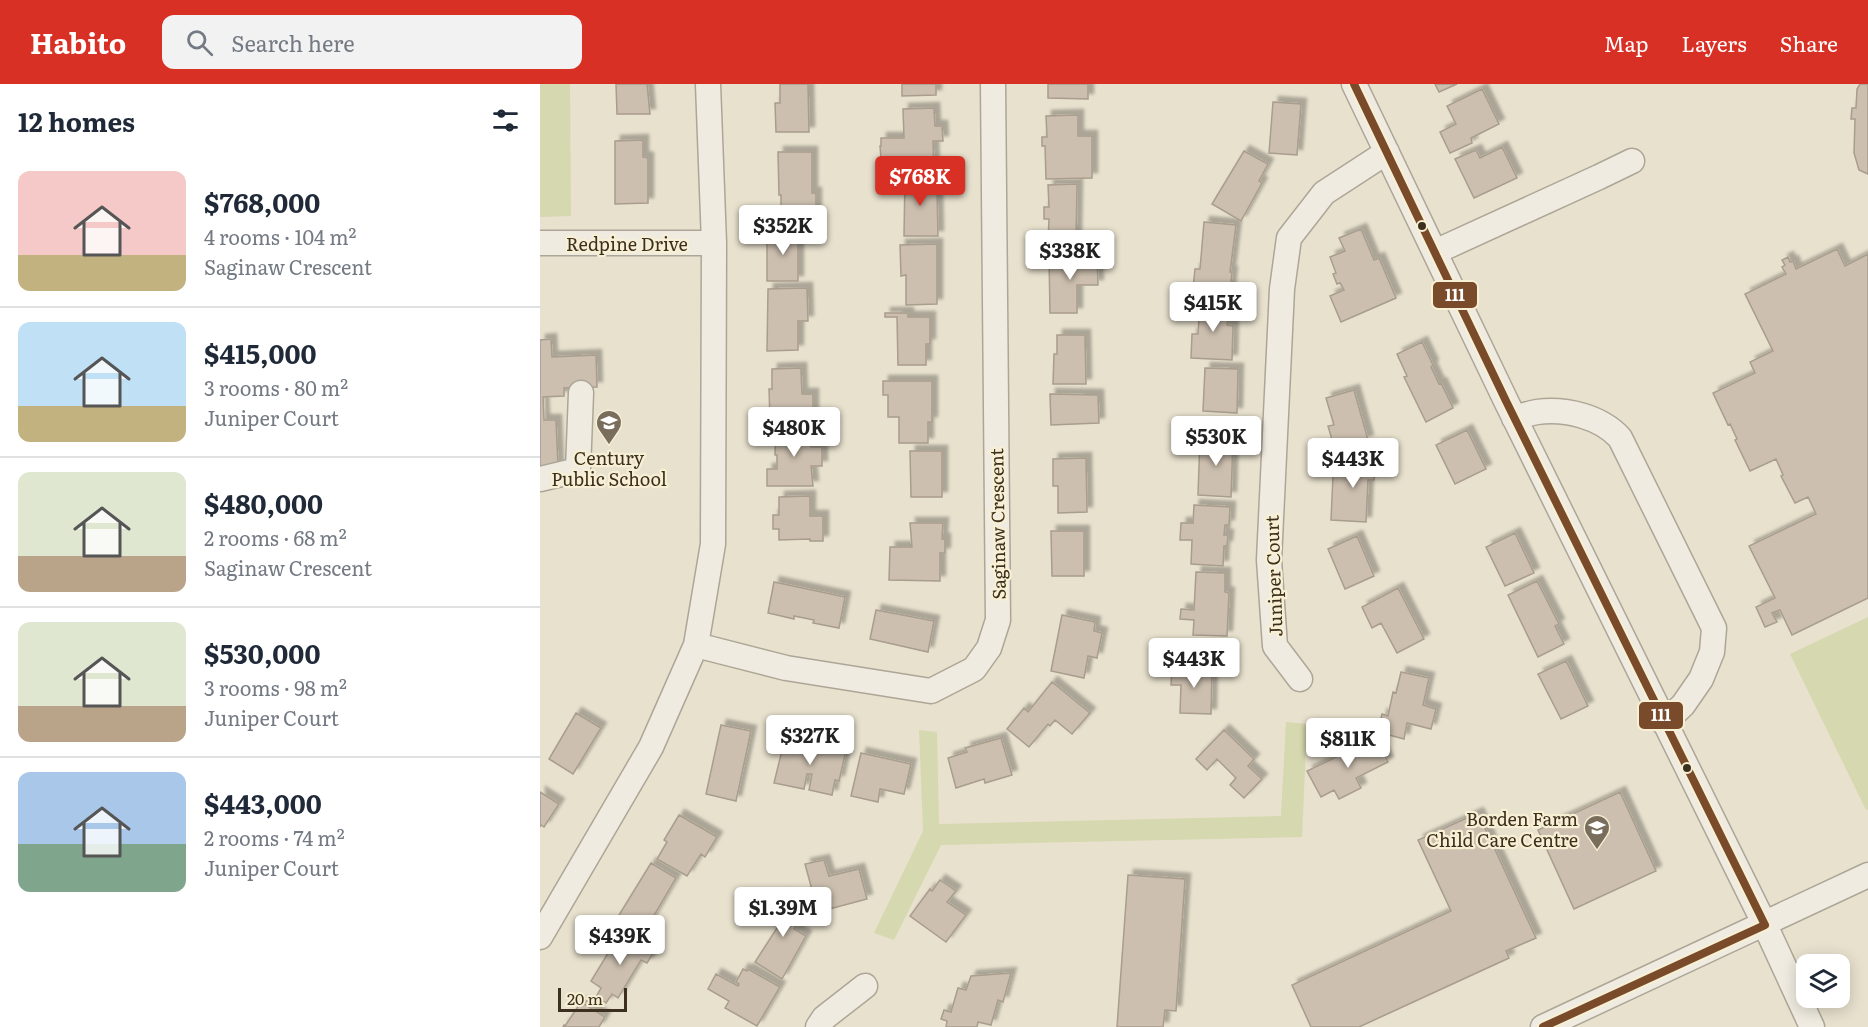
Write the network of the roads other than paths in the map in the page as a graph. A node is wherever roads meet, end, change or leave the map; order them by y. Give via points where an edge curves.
1 (708, 84) edge
2 (993, 84) edge
3 (1354, 84) edge
4 (1387, 152) junction
5 (1632, 161) dead end
6 (540, 243) edge
7 (714, 243) junction
8 (1435, 252) junction
9 (581, 393) dead end
10 (1514, 418) junction
11 (540, 479) edge
12 (696, 645) junction
13 (1300, 679) dead end
14 (1664, 723) junction
15 (1868, 875) edge
16 (1764, 925) junction
17 (540, 937) edge
18 (865, 986) dead end
19 (818, 1027) edge
20 (1543, 1027) edge
21 (1812, 1027) edge

1 - 7 street
2 - 12 street, Saginaw Crescent via 998,620 989,648 974,669 931,691 786,668
3 - 4 street
4 - 8 street
4 - 13 street, Juniper Court via 1324,193 1289,238 1282,289 1269,560 1275,646
5 - 8 street
6 - 7 street, Redpine Drive
7 - 12 street via 713,544
8 - 10 street
9 - 11 street via 578,470
10 - 14 street
10 - 14 street via 1538,412 1571,413 1611,429 1620,438 1697,593 1714,628 1712,652 1691,695
12 - 17 street via 651,747
14 - 16 street
15 - 16 street
16 - 20 street
16 - 21 street
18 - 19 street

